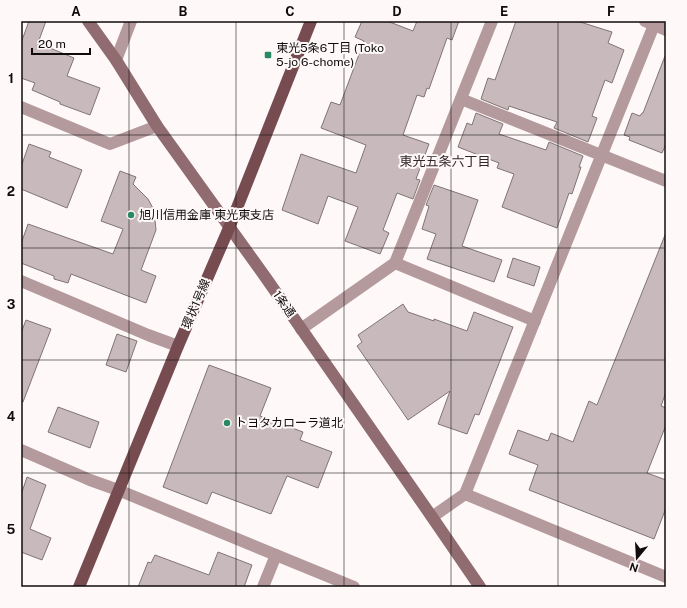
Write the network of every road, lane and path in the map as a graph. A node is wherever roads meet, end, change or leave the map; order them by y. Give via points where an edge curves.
1 (88, 21) edge
2 (131, 21) edge
3 (311, 21) edge
4 (492, 21) edge
5 (649, 23) edge
6 (666, 30) edge
7 (116, 60) junction
8 (461, 99) junction
9 (21, 107) edge
10 (158, 126) junction
11 (602, 155) junction
12 (666, 181) edge
13 (229, 228) junction
14 (396, 264) junction
15 (21, 281) edge
16 (535, 321) junction
17 (301, 328) junction
18 (178, 346) junction
19 (21, 450) edge
20 (118, 490) junction
21 (465, 494) junction
22 (432, 517) junction
23 (276, 555) junction
24 (666, 577) edge
25 (79, 587) edge
26 (263, 587) edge
27 (354, 587) edge
28 (480, 587) edge

1 - 7 main road, 1条通
2 - 7 street
3 - 13 main road, 環状1号線
4 - 8 street
5 - 6 street
5 - 11 street
7 - 10 main road, 1条通
8 - 11 street
8 - 14 street
9 - 10 street via 110,144
10 - 13 main road, 1条通
11 - 12 street
11 - 16 street
13 - 17 main road, 1条通
13 - 18 main road, 環状1号線
14 - 16 street
14 - 17 street
15 - 18 street
16 - 21 street
17 - 22 main road, 1条通
18 - 20 main road, 環状1号線
19 - 20 street
20 - 23 street
20 - 25 main road, 環状1号線
21 - 22 street
21 - 24 street
22 - 28 main road, 1条通
23 - 26 street
23 - 27 street

